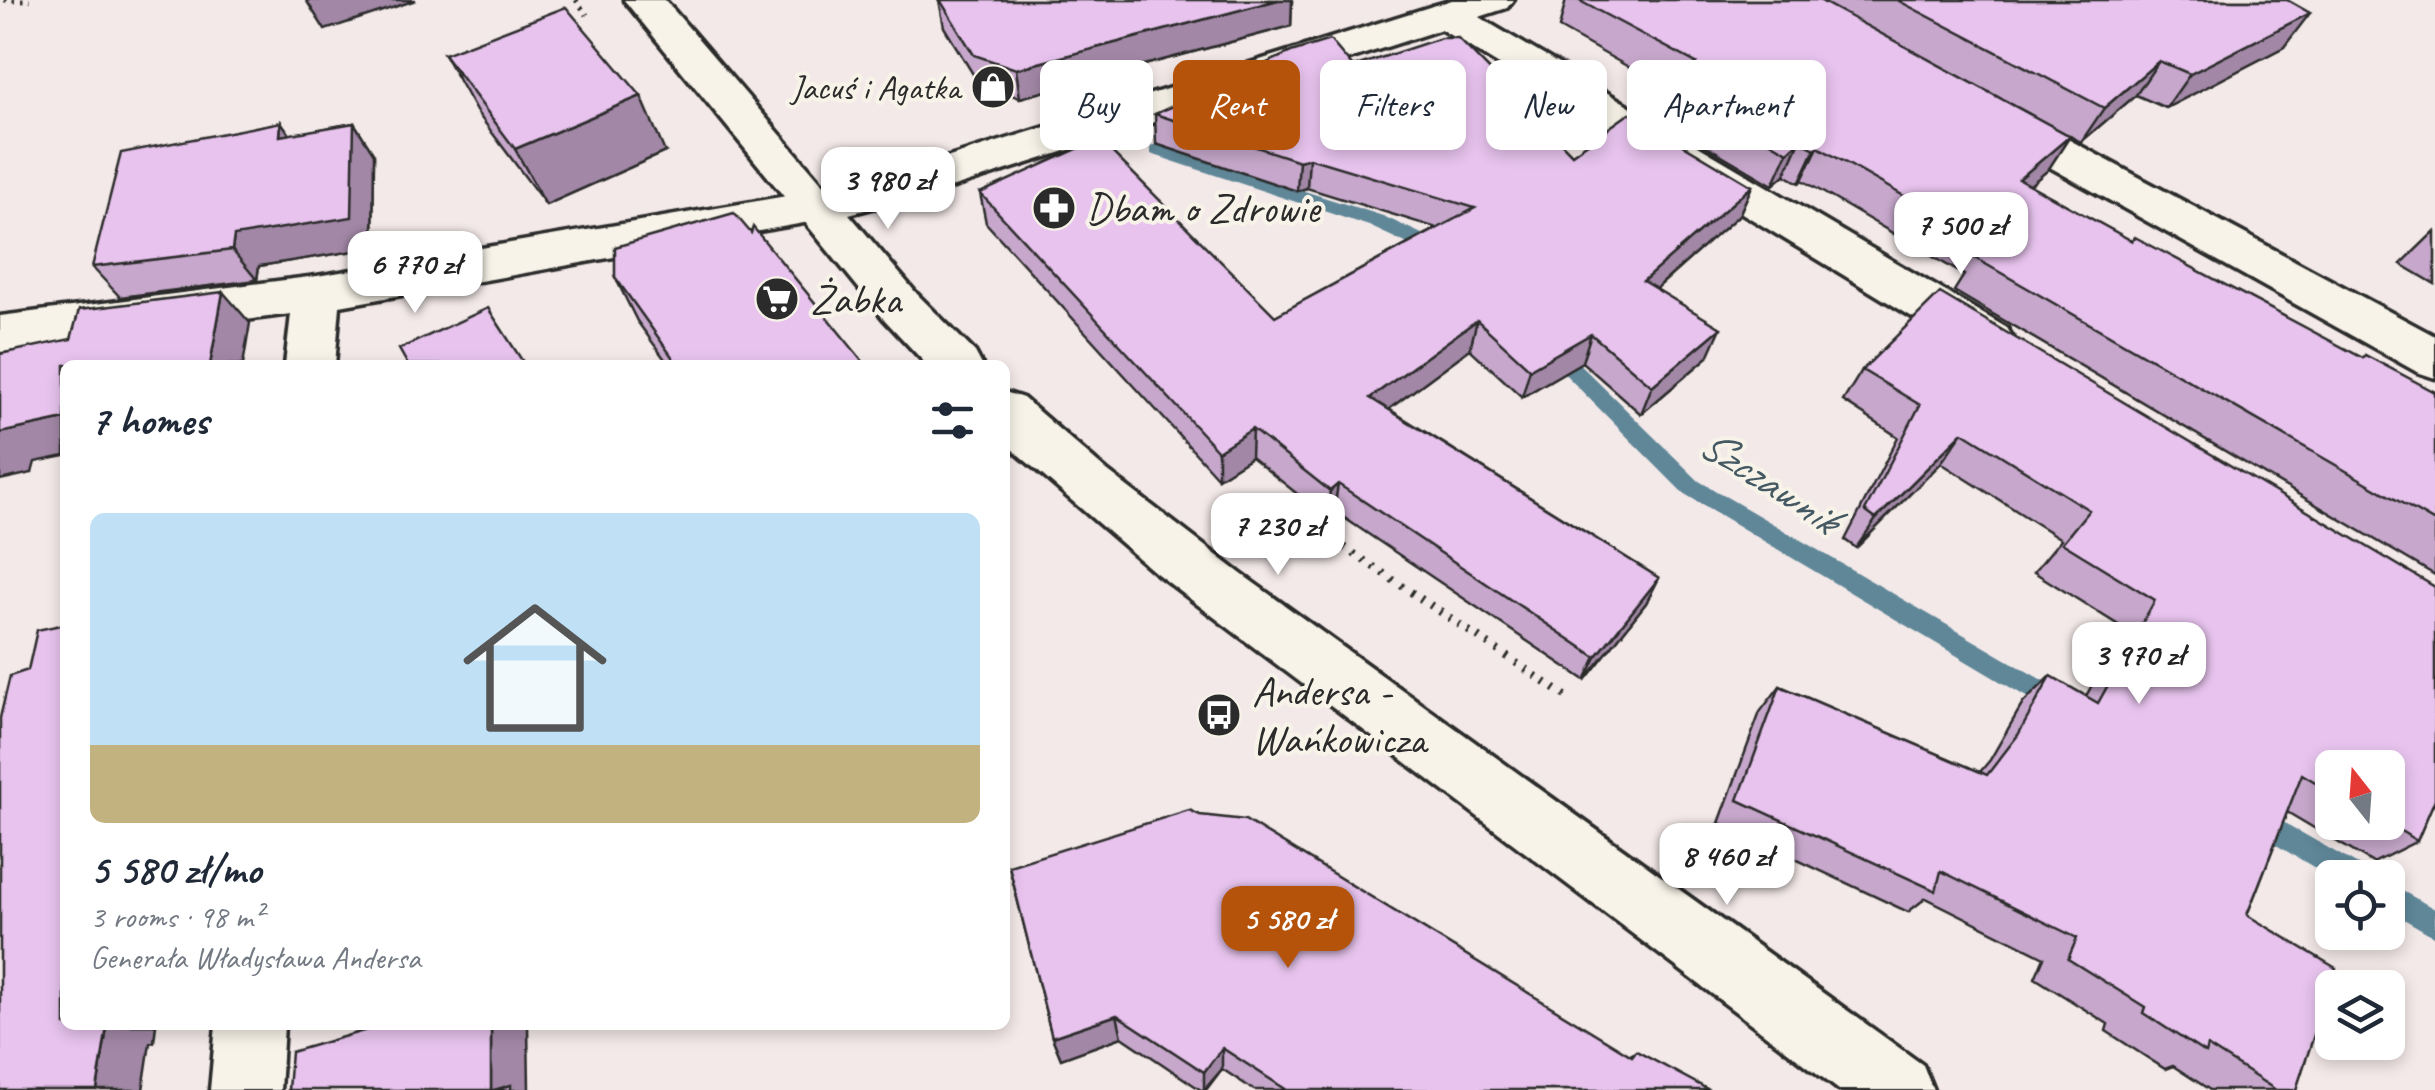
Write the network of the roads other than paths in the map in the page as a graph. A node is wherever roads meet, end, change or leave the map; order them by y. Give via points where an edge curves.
1 (644, 0) edge
2 (1493, 0) edge
3 (1446, 15) junction
4 (1952, 94) edge
5 (816, 207) junction
6 (317, 292) junction
7 (0, 334) edge
8 (2435, 359) edge
9 (310, 360) edge
10 (952, 360) edge
11 (2030, 364) edge
12 (1010, 417) edge
13 (250, 1030) edge
14 (244, 1090) edge
15 (1898, 1090) edge

1 - 5 street
2 - 3 street
3 - 5 street via 938,176
3 - 11 street
4 - 8 street
5 - 6 street
5 - 10 street
6 - 7 street
6 - 9 street
12 - 15 street via 1257,617
13 - 14 street

